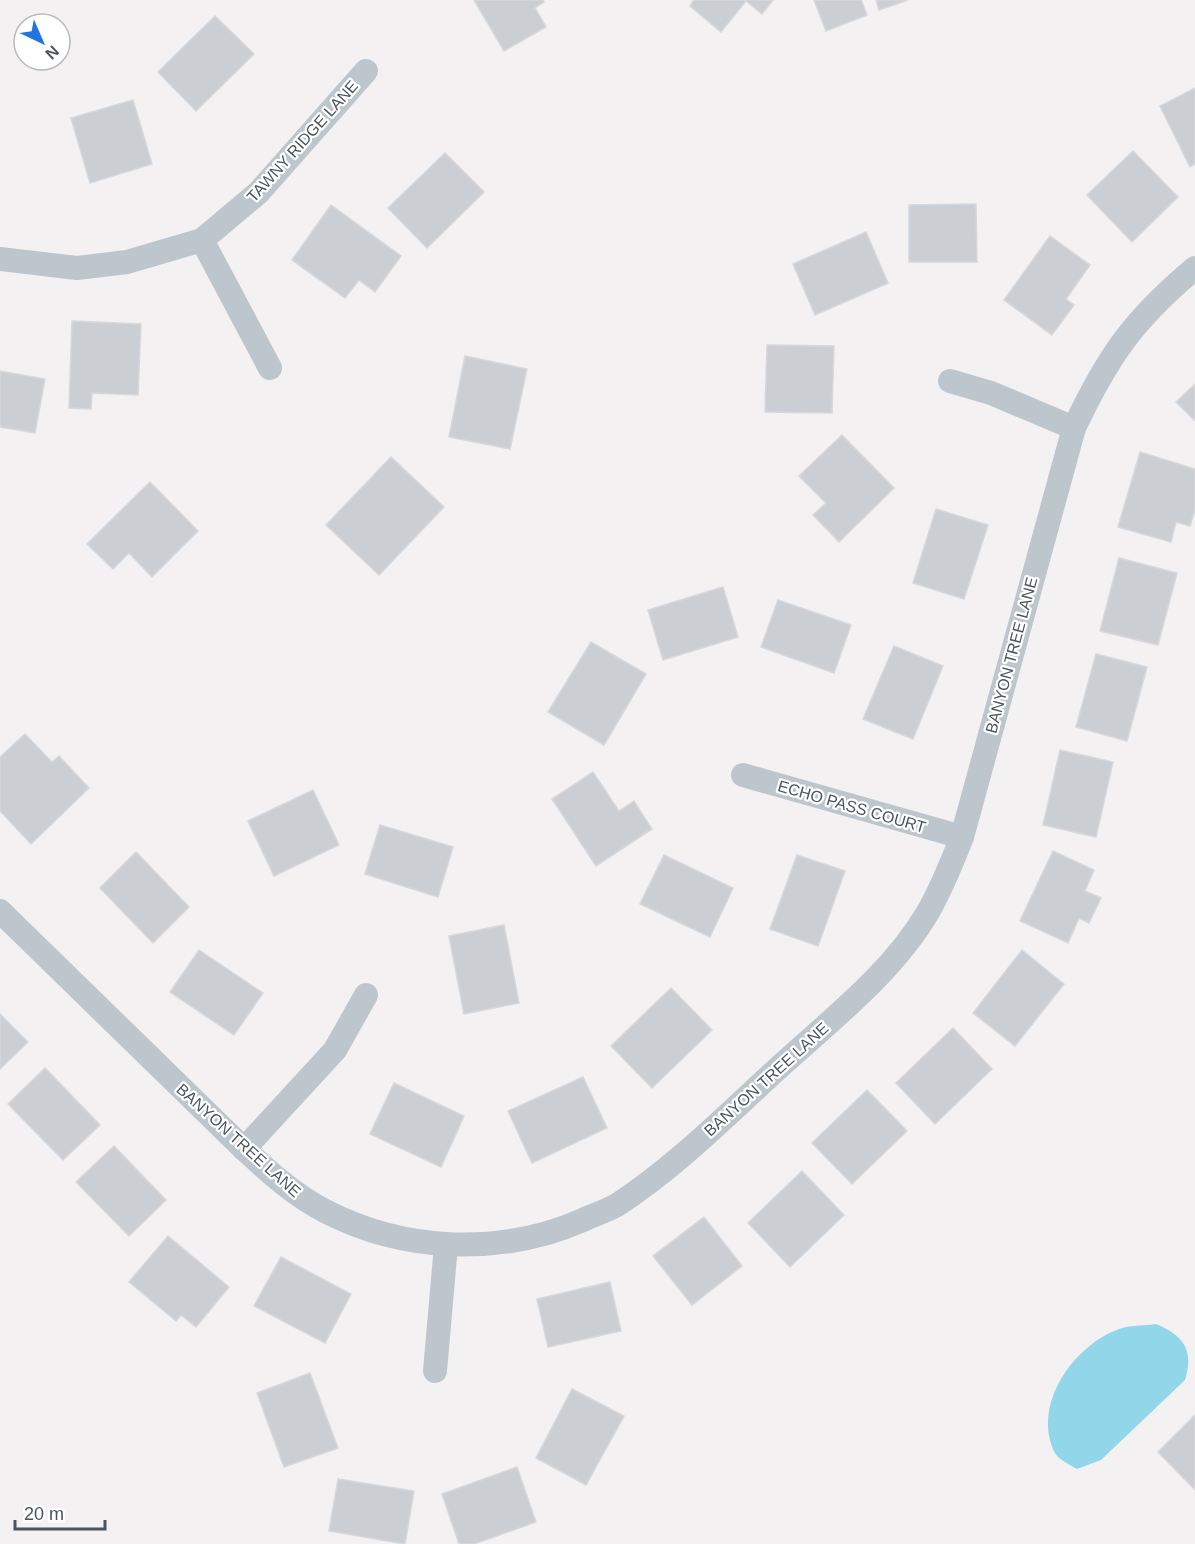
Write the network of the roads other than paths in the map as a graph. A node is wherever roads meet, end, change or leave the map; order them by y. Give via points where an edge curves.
1 (366, 71) dead end
2 (202, 240) junction
3 (0, 259) edge
4 (1195, 268) edge
5 (270, 368) dead end
6 (950, 381) dead end
7 (1074, 428) junction
8 (743, 775) dead end
9 (962, 837) junction
10 (0, 911) edge
11 (366, 995) dead end
12 (244, 1149) junction
13 (446, 1245) junction
14 (435, 1371) dead end

1 - 2 street, TAWNY RIDGE LANE via 258,194
2 - 3 street, TAWNY RIDGE LANE via 127,262 77,268
2 - 5 street
4 - 7 street, BANYON TREE LANE via 1159,298 1126,334 1099,376
6 - 7 street via 991,393
7 - 9 street, BANYON TREE LANE
8 - 9 street, ECHO PASS COURT
9 - 13 street, BANYON TREE LANE via 927,913 879,976 658,1176 614,1206 543,1236
10 - 12 street, BANYON TREE LANE
11 - 12 street via 335,1050
12 - 13 street, BANYON TREE LANE via 279,1180 324,1210 378,1232
13 - 14 street

